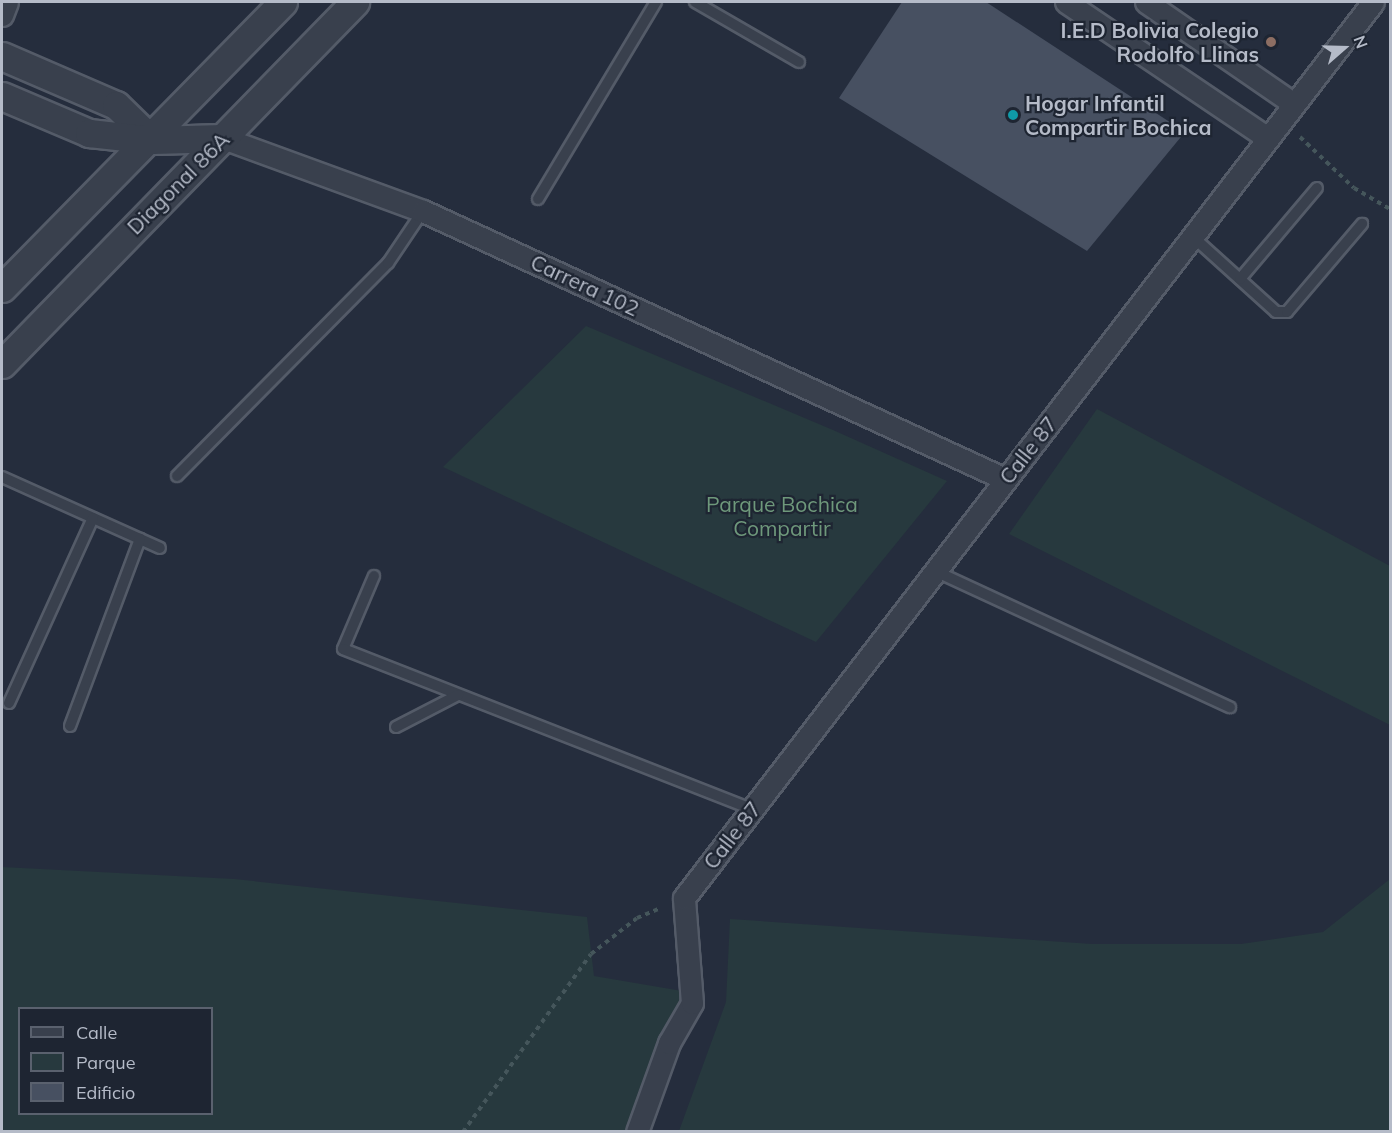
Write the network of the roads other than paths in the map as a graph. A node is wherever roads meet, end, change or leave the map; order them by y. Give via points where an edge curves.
1 (8, 2) edge
2 (283, 2) edge
3 (355, 2) edge
4 (656, 2) edge
5 (695, 2) edge
6 (1066, 2) edge
7 (1146, 2) edge
8 (1373, 2) edge
9 (2, 15) edge
10 (2, 56) edge
11 (799, 62) dead end
12 (2, 96) edge
13 (1288, 112) junction
14 (223, 138) junction
15 (1268, 138) junction
16 (152, 140) junction
17 (1317, 188) dead end
18 (538, 199) dead end
19 (423, 211) junction
20 (1362, 225) dead end
21 (1192, 236) junction
22 (1240, 279) junction
23 (2, 288) edge
24 (2, 364) edge
25 (177, 476) dead end
26 (2, 477) edge
27 (1005, 479) junction
28 (93, 518) junction
29 (140, 539) junction
30 (160, 548) dead end
31 (935, 571) junction
32 (374, 576) dead end
33 (458, 695) junction
34 (9, 703) dead end
35 (1230, 707) dead end
36 (70, 726) dead end
37 (396, 727) dead end
38 (752, 809) junction
39 (637, 1131) edge

1 - 9 street
2 - 16 street
3 - 14 street, Diagonal 86A
4 - 18 lane
5 - 11 lane
6 - 15 street
7 - 13 street
8 - 13 street, Calle 87
10 - 16 street via 116,105
12 - 16 street, Carrera 102 via 89,133
13 - 15 street, Calle 87
14 - 16 street, Carrera 102
14 - 19 street, Carrera 102
14 - 24 street, Diagonal 86A
15 - 21 street, Calle 87
16 - 23 street
17 - 22 lane
19 - 25 lane via 388,263
19 - 27 street, Carrera 102
20 - 22 lane via 1287,312 1276,312
21 - 22 lane
21 - 27 street, Calle 87
26 - 28 lane
27 - 31 street, Calle 87
28 - 29 lane
28 - 34 lane
29 - 30 lane
29 - 36 lane
31 - 35 lane
31 - 38 street, Calle 87
32 - 33 lane via 343,649
33 - 37 lane
33 - 38 lane
38 - 39 street, Calle 87 via 684,898 692,1003 669,1043

